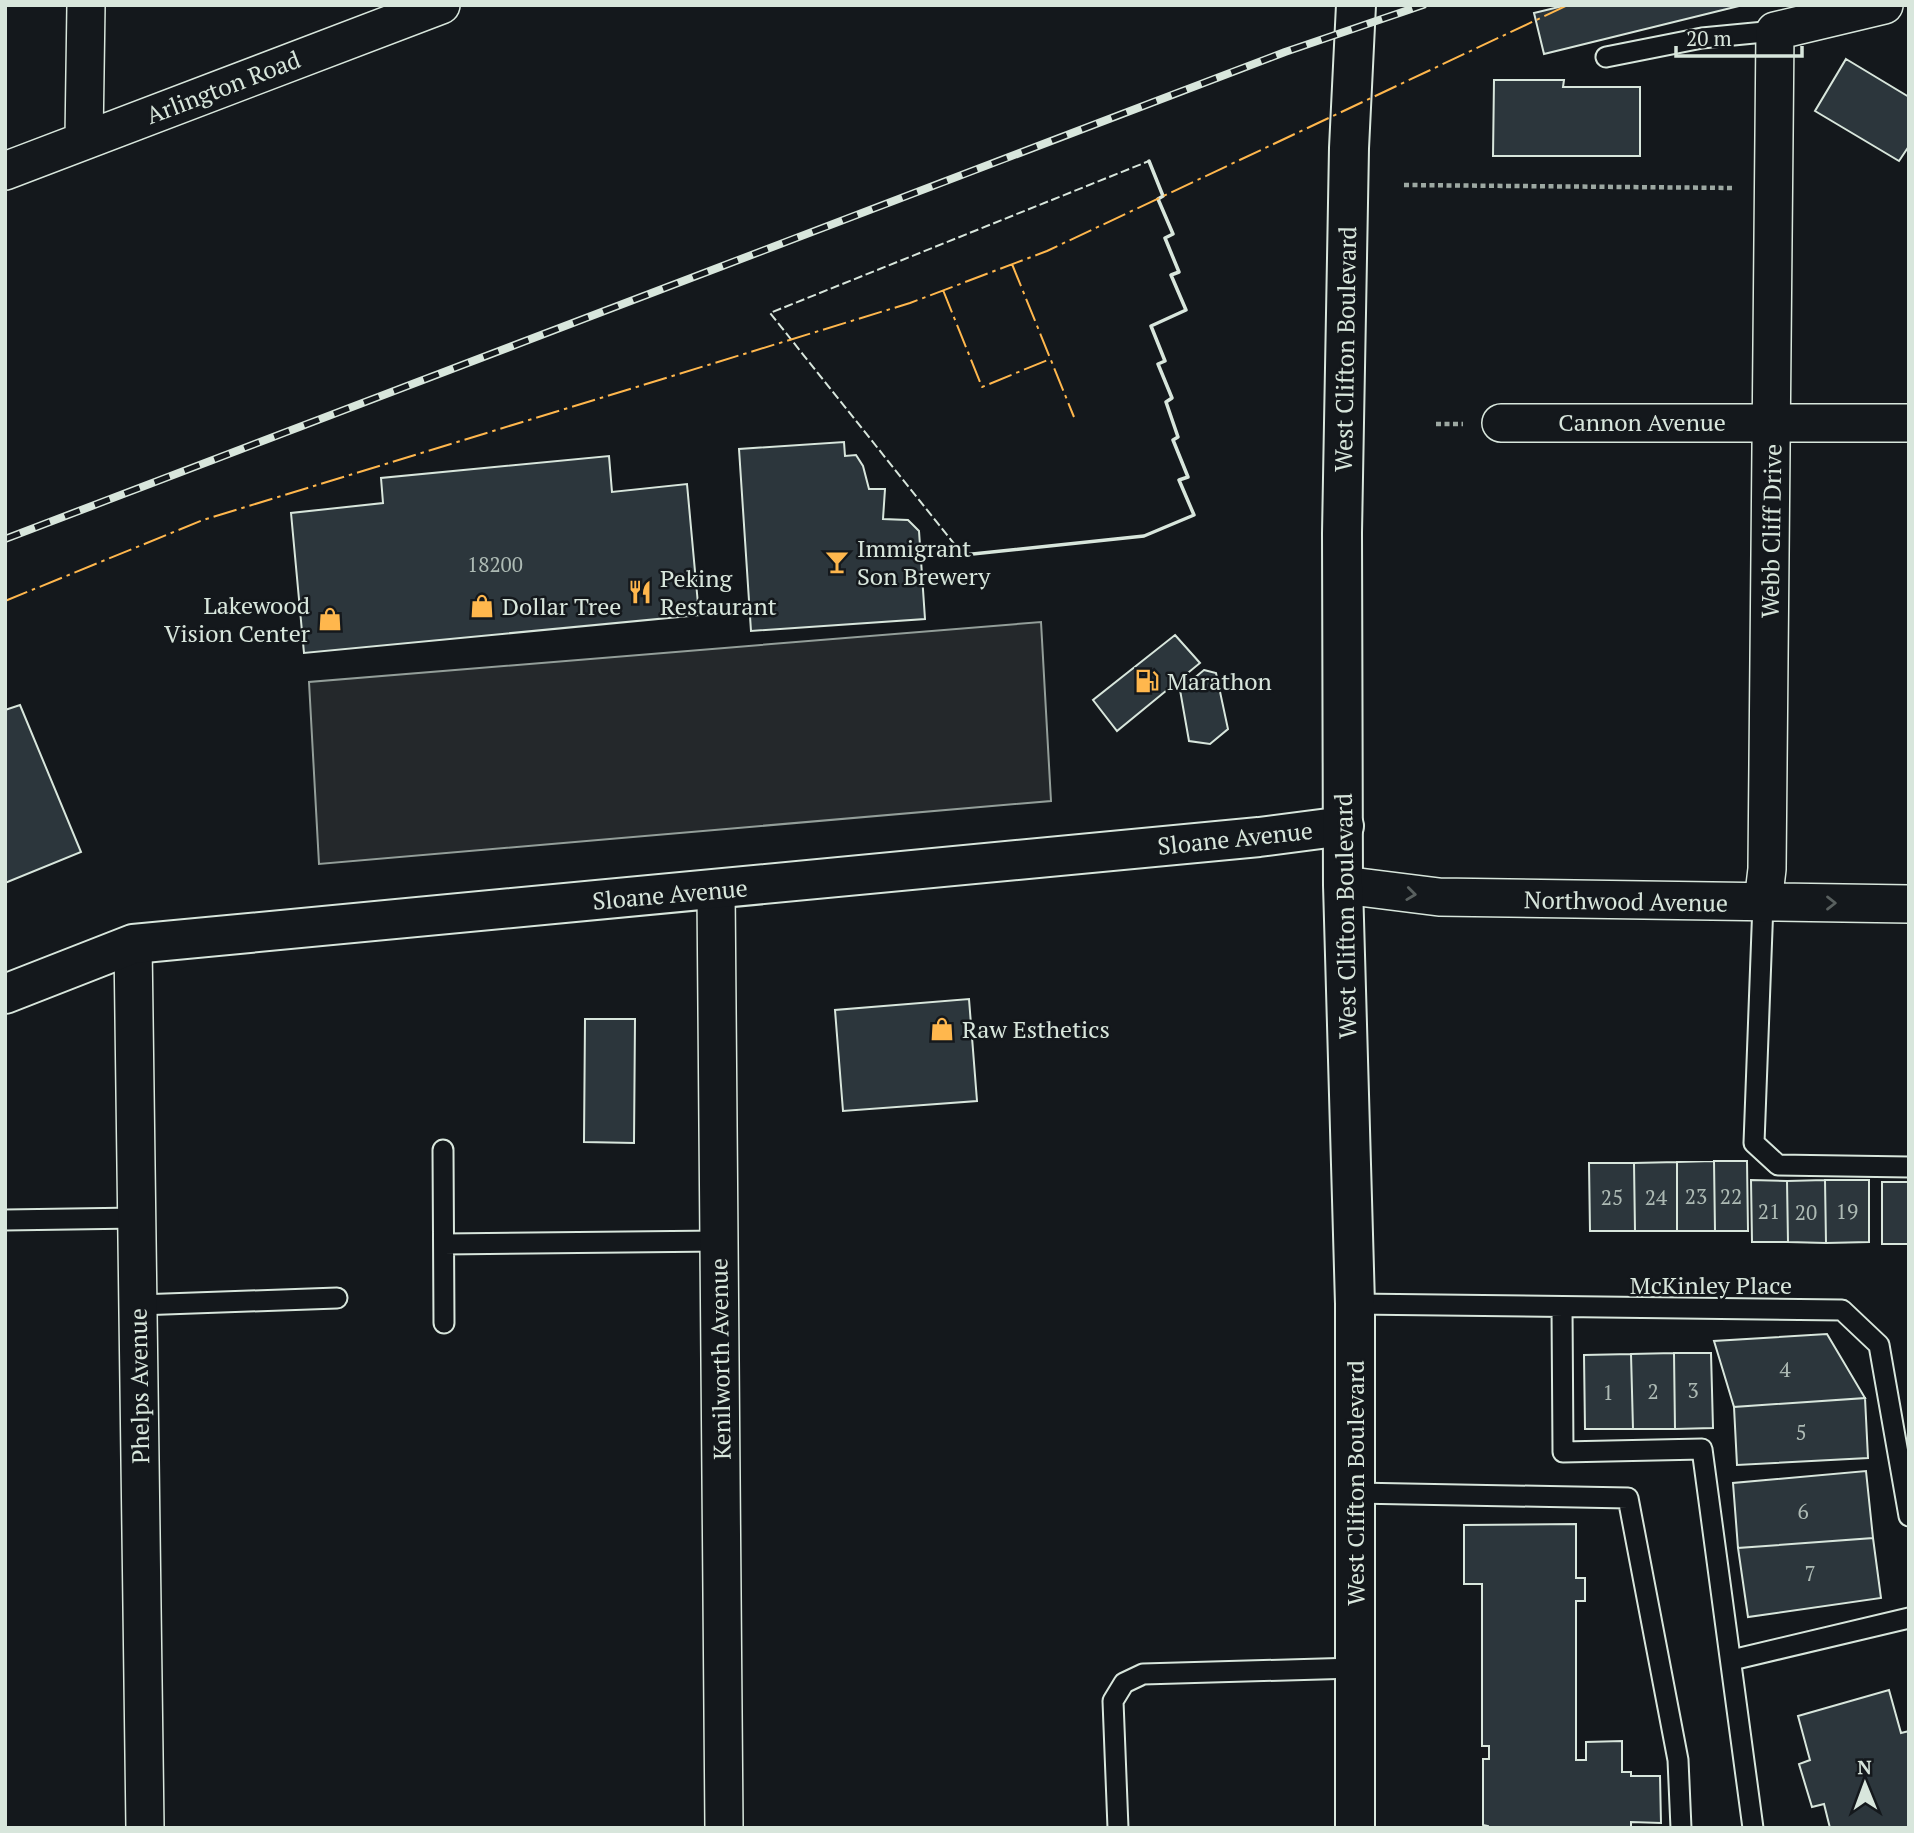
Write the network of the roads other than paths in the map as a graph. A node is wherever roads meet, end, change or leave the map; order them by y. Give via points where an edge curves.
1 (86, 5) edge
2 (441, 5) edge
3 (1356, 5) edge
4 (1884, 5) edge
5 (1775, 31) junction
6 (1606, 57) dead end
7 (84, 139) junction
8 (5, 171) edge
9 (1773, 421) junction
10 (1500, 422) dead end
11 (1909, 423) edge
12 (1344, 826) junction
13 (1343, 886) junction
14 (716, 890) junction
15 (1763, 903) junction
16 (1909, 904) edge
17 (133, 944) junction
18 (5, 994) edge
19 (443, 1150) dead end
20 (1909, 1167) edge
21 (137, 1218) junction
22 (5, 1220) edge
23 (719, 1241) junction
24 (444, 1244) junction
25 (337, 1298) dead end
26 (1355, 1304) junction
27 (138, 1305) junction
28 (1562, 1308) junction
29 (444, 1323) dead end
30 (1355, 1493) junction
31 (1909, 1516) edge
32 (1909, 1618) edge
33 (1731, 1660) junction
34 (1355, 1668) junction
35 (145, 1828) edge
36 (724, 1828) edge
37 (1118, 1828) edge
38 (1355, 1828) edge
39 (1681, 1828) edge
40 (1753, 1828) edge

1 - 7 street
2 - 7 street, Arlington Road
3 - 12 main road, West Clifton Boulevard via 1343,413
4 - 5 street
5 - 6 lane via 1702,37
5 - 9 street, Webb Cliff Drive
7 - 8 street, Arlington Road
9 - 10 street, Cannon Avenue
9 - 11 street, Cannon Avenue
9 - 15 street, Webb Cliff Drive
12 - 13 main road, West Clifton Boulevard
12 - 14 main road, Sloane Avenue
13 -> 15 street, Northwood Avenue via 1439,897
13 - 26 main road, West Clifton Boulevard
14 - 17 main road, Sloane Avenue
14 - 23 street, Kenilworth Avenue
15 -> 16 street, Northwood Avenue
15 - 20 lane, Webb Cliff Drive via 1754,1143 1778,1165
17 - 18 main road, Sloane Avenue
17 - 21 street, Phelps Avenue
19 - 24 lane
21 - 22 lane
21 - 27 street, Phelps Avenue
23 - 24 lane
23 - 36 street, Kenilworth Avenue
24 - 29 lane
25 - 27 lane
26 - 28 lane, McKinley Place
26 - 30 main road, West Clifton Boulevard
27 - 35 street, Phelps Avenue
28 - 31 lane, McKinley Place via 1842,1310 1879,1345
28 - 33 lane via 1563,1452 1702,1449
30 - 34 main road, West Clifton Boulevard
30 - 39 lane via 1628,1498 1678,1760
32 - 33 lane
33 - 40 lane
34 - 37 lane via 1143,1674 1124,1683 1113,1701
34 - 38 main road, West Clifton Boulevard

